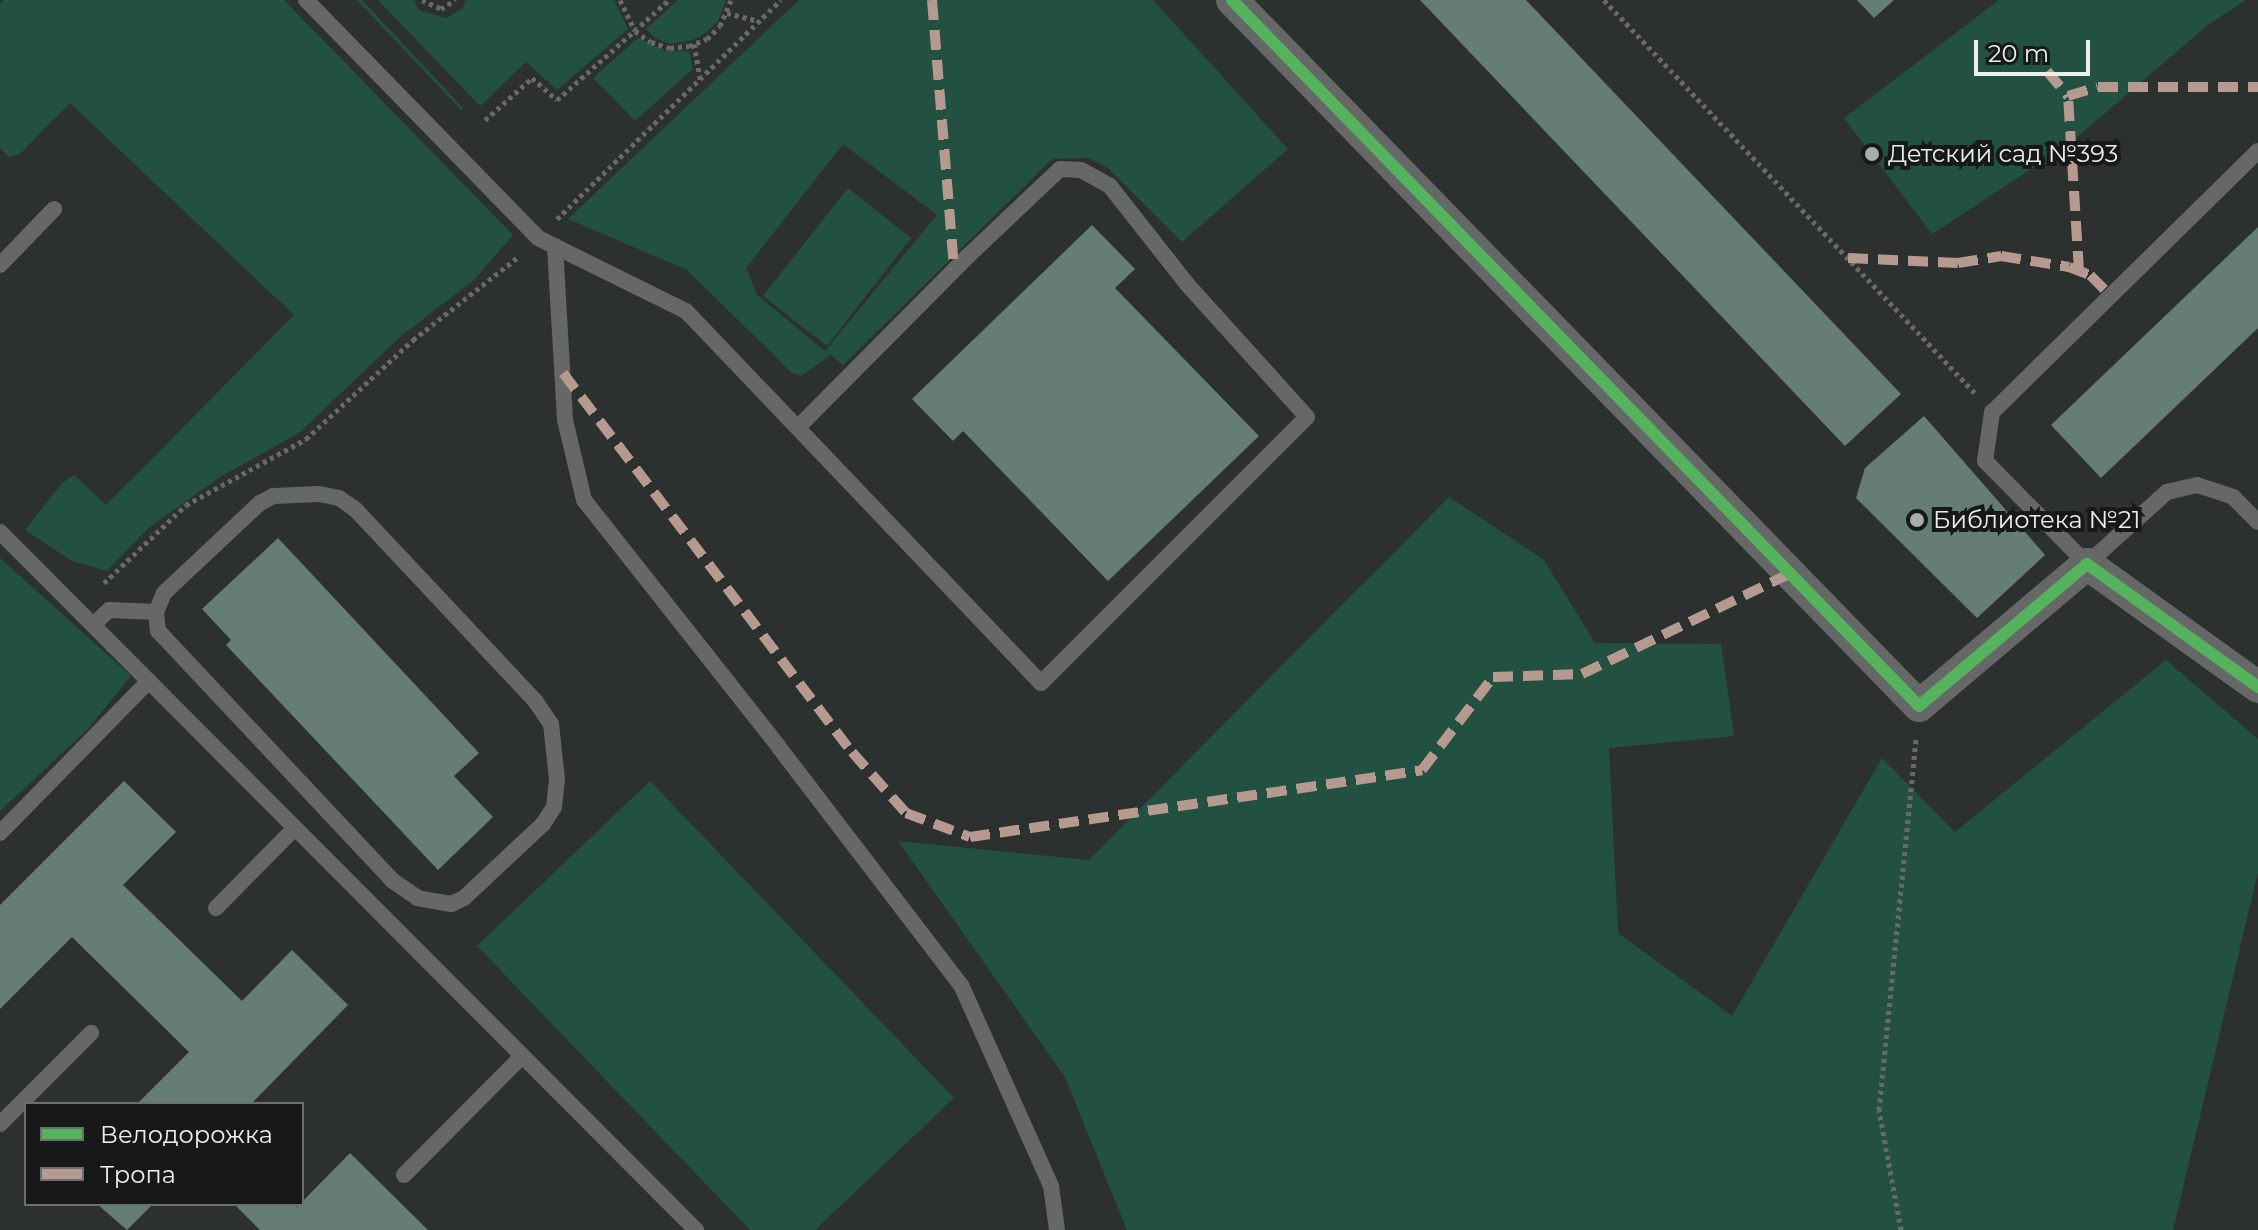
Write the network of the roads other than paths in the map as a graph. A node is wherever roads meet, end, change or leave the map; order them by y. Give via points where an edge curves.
1 (306, 0) edge
2 (1232, 0) edge
3 (2258, 151) edge
4 (54, 209) dead end
5 (555, 246) junction
6 (0, 265) edge
7 (799, 426) junction
8 (2258, 522) edge
9 (0, 532) edge
10 (2087, 564) junction
11 (156, 612) junction
12 (93, 625) junction
13 (149, 681) junction
14 (2258, 687) edge
15 (295, 828) junction
16 (0, 833) edge
17 (216, 908) dead end
18 (91, 1033) dead end
19 (522, 1056) junction
20 (0, 1124) edge
21 (404, 1175) dead end
22 (696, 1230) edge
23 (1057, 1230) edge

1 - 5 lane via 538,238
2 - 10 street via 1919,706
3 - 10 lane via 1992,412 1985,461
4 - 6 lane
5 - 7 lane via 686,311
5 - 23 lane via 565,420 584,500 962,987 1051,1186
7 - 7 lane via 1041,683 1307,417 1187,284 1110,186 1081,170 1060,169
8 - 10 lane via 2233,497 2197,485 2167,492
9 - 12 lane
10 - 14 street
11 - 11 lane via 158,631 393,881 418,898 451,904 464,898 543,824 554,807 555,746 551,724 536,702 339,498 287,495 260,503 164,593
11 - 12 lane via 109,610
12 - 13 lane
13 - 15 lane
13 - 16 lane
15 - 17 lane
15 - 19 lane
18 - 20 lane
19 - 21 lane
19 - 22 lane

